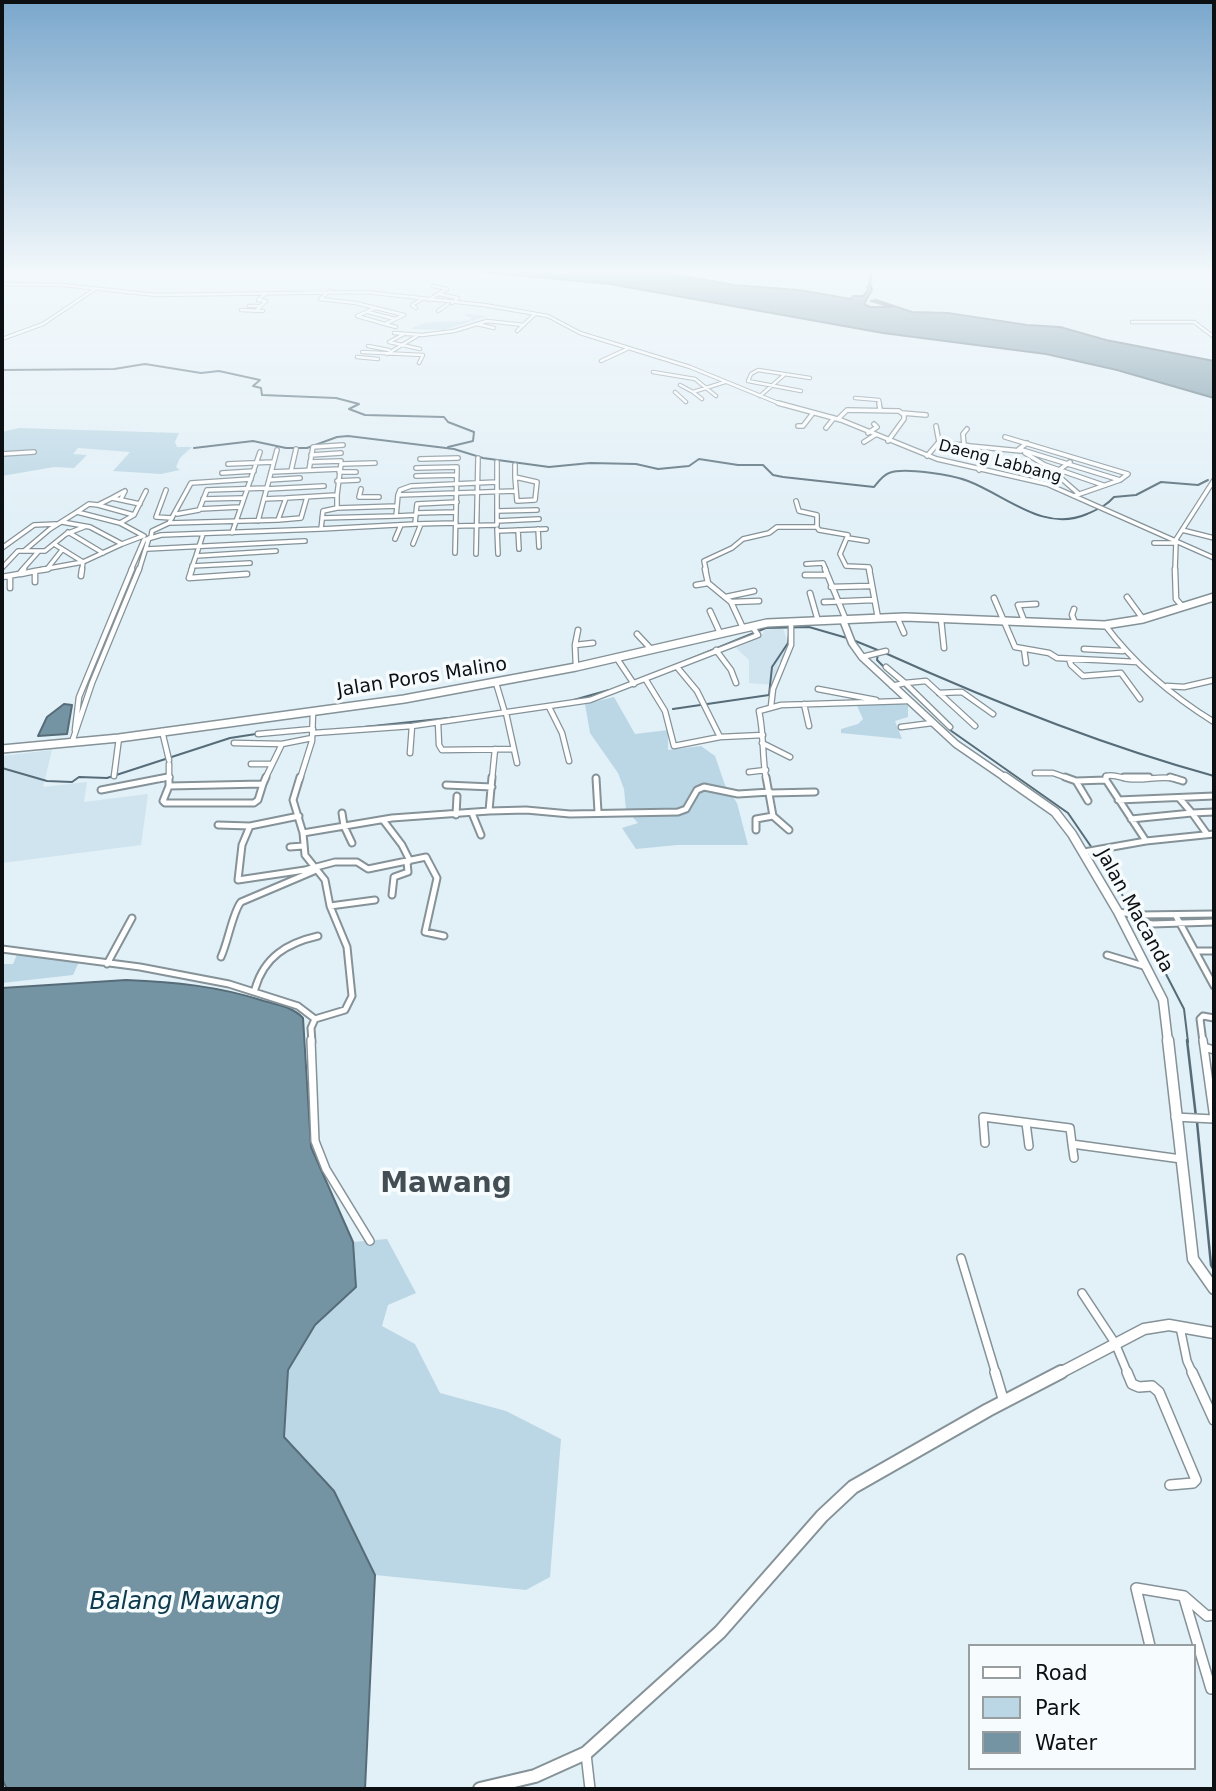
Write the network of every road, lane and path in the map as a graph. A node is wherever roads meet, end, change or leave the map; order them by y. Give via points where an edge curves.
1 (383, 356) edge
2 (423, 356) edge
3 (613, 356) edge
4 (648, 356) edge
5 (357, 357) dead end
6 (601, 361) dead end
7 (419, 363) dead end
8 (713, 368) dead end
9 (653, 372) dead end
10 (702, 372) junction
11 (784, 374) junction
12 (810, 378) dead end
13 (748, 381) junction
14 (725, 382) junction
15 (680, 385) dead end
16 (773, 385) junction
17 (706, 388) junction
18 (739, 388) junction
19 (801, 391) dead end
20 (676, 392) dead end
21 (693, 392) junction
22 (721, 393) dead end
23 (681, 395) junction
24 (760, 396) junction
25 (855, 398) dead end
26 (702, 399) dead end
27 (686, 401) dead end
28 (880, 410) junction
29 (813, 413) junction
30 (902, 413) junction
31 (926, 415) dead end
32 (836, 419) junction
33 (874, 424) dead end
34 (798, 426) dead end
35 (936, 426) dead end
36 (826, 428) dead end
37 (967, 429) dead end
38 (868, 433) junction
39 (875, 435) junction
40 (1005, 437) dead end
41 (343, 439) dead end
42 (888, 441) junction
43 (864, 442) dead end
44 (938, 443) junction
45 (1027, 443) junction
46 (343, 445) junction
47 (964, 445) junction
48 (970, 446) junction
49 (439, 448) dead end
50 (296, 449) dead end
51 (276, 450) dead end
52 (1020, 450) junction
53 (34, 452) dead end
54 (260, 452) dead end
55 (341, 453) junction
56 (2, 454) edge
57 (312, 455) junction
58 (927, 456) junction
59 (1076, 457) junction
60 (478, 458) dead end
61 (420, 459) dead end
62 (439, 459) junction
63 (273, 462) junction
64 (310, 462) junction
65 (497, 462) dead end
66 (374, 463) dead end
67 (1068, 463) junction
68 (228, 464) dead end
69 (256, 464) junction
70 (515, 465) dead end
71 (522, 465) dead end
72 (340, 467) junction
73 (457, 467) junction
74 (416, 468) dead end
75 (309, 470) junction
76 (979, 470) junction
77 (1059, 470) junction
78 (254, 471) junction
79 (291, 471) junction
80 (271, 472) junction
81 (356, 472) dead end
82 (222, 473) dead end
83 (515, 474) junction
84 (1003, 474) junction
85 (457, 475) junction
86 (416, 476) dead end
87 (300, 478) dead end
88 (251, 479) junction
89 (269, 480) junction
90 (358, 480) dead end
91 (1120, 480) junction
92 (1214, 480) edge
93 (210, 481) junction
94 (337, 481) junction
95 (497, 482) junction
96 (478, 483) junction
97 (1003, 483) dead end
98 (1067, 483) junction
99 (457, 484) junction
100 (1103, 485) junction
101 (324, 486) dead end
102 (267, 488) junction
103 (246, 489) junction
104 (361, 489) dead end
105 (1088, 489) junction
106 (166, 490) dead end
107 (207, 490) junction
108 (146, 491) dead end
109 (514, 491) junction
110 (477, 492) junction
111 (497, 492) junction
112 (457, 493) junction
113 (337, 495) junction
114 (398, 495) junction
115 (1076, 495) junction
116 (307, 497) junction
117 (112, 498) junction
118 (242, 498) junction
119 (286, 498) junction
120 (121, 499) junction
121 (203, 499) junction
122 (264, 499) junction
123 (796, 501) dead end
124 (457, 502) junction
125 (140, 504) junction
126 (98, 505) junction
127 (376, 506) junction
128 (397, 506) junction
129 (240, 508) junction
130 (337, 508) junction
131 (200, 509) junction
132 (537, 510) dead end
133 (497, 511) junction
134 (78, 512) junction
135 (456, 512) junction
136 (177, 514) junction
137 (416, 514) junction
138 (134, 515) junction
139 (396, 516) junction
140 (172, 518) junction
141 (322, 518) junction
142 (436, 518) dead end
143 (102, 519) junction
144 (301, 519) junction
145 (539, 519) dead end
146 (278, 520) junction
147 (258, 521) junction
148 (236, 522) junction
149 (60, 523) junction
150 (120, 523) junction
151 (169, 523) junction
152 (418, 524) junction
153 (436, 524) junction
154 (401, 525) junction
155 (456, 525) junction
156 (497, 525) junction
157 (85, 526) junction
158 (476, 526) junction
159 (817, 527) junction
160 (321, 529) junction
161 (538, 529) junction
162 (546, 529) dead end
163 (299, 530) junction
164 (518, 530) junction
165 (1182, 530) junction
166 (68, 533) junction
167 (232, 533) junction
168 (203, 534) junction
169 (148, 536) junction
170 (848, 538) junction
171 (1214, 538) edge
172 (396, 539) dead end
173 (305, 541) dead end
174 (867, 541) dead end
175 (1175, 542) junction
176 (1154, 543) dead end
177 (54, 544) junction
178 (123, 544) junction
179 (413, 544) dead end
180 (199, 546) junction
181 (539, 547) dead end
182 (141, 548) junction
183 (172, 548) junction
184 (3, 549) edge
185 (147, 549) junction
186 (519, 549) dead end
187 (62, 550) junction
188 (18, 551) junction
189 (24, 551) junction
190 (275, 551) dead end
191 (38, 552) junction
192 (103, 553) junction
193 (455, 553) dead end
194 (476, 554) dead end
195 (498, 554) dead end
196 (195, 556) junction
197 (169, 557) dead end
198 (1214, 557) edge
199 (83, 562) junction
200 (250, 563) dead end
201 (806, 564) dead end
202 (192, 566) junction
203 (2, 568) edge
204 (47, 569) junction
205 (34, 571) junction
206 (19, 574) junction
207 (247, 574) dead end
208 (805, 575) dead end
209 (827, 575) junction
210 (2, 576) edge
211 (10, 576) junction
212 (81, 576) dead end
213 (35, 582) dead end
214 (708, 583) junction
215 (696, 585) dead end
216 (870, 586) dead end
217 (831, 587) junction
218 (10, 588) dead end
219 (754, 591) dead end
220 (810, 593) dead end
221 (726, 597) junction
222 (1127, 597) dead end
223 (995, 598) dead end
224 (1211, 598) edge
225 (873, 600) dead end
226 (759, 601) dead end
227 (837, 601) junction
228 (731, 602) junction
229 (824, 602) dead end
230 (1036, 604) dead end
231 (1214, 606) edge
232 (1153, 607) dead end
233 (1183, 607) junction
234 (1074, 609) dead end
235 (710, 611) dead end
236 (1161, 614) junction
237 (897, 617) junction
238 (878, 618) junction
239 (940, 619) junction
240 (1143, 619) junction
241 (845, 620) junction
242 (818, 621) junction
243 (1107, 621) junction
244 (1006, 622) junction
245 (1025, 623) junction
246 (791, 625) junction
247 (1076, 625) junction
248 (743, 628) junction
249 (578, 630) dead end
250 (754, 630) junction
251 (720, 633) junction
252 (904, 633) dead end
253 (637, 634) dead end
254 (701, 637) junction
255 (593, 643) dead end
256 (575, 645) junction
257 (944, 648) dead end
258 (651, 649) junction
259 (1024, 649) junction
260 (1084, 649) dead end
261 (715, 651) junction
262 (1123, 651) junction
263 (885, 652) dead end
264 (616, 657) junction
265 (862, 657) junction
266 (1069, 659) junction
267 (1137, 662) junction
268 (1026, 663) dead end
269 (576, 667) junction
270 (677, 667) junction
271 (886, 667) dead end
272 (646, 680) junction
273 (1214, 680) edge
274 (496, 682) junction
275 (632, 682) junction
276 (736, 683) dead end
277 (905, 683) junction
278 (892, 686) junction
279 (1167, 687) dead end
280 (818, 689) dead end
281 (939, 693) junction
282 (1140, 699) dead end
283 (879, 701) junction
284 (907, 701) junction
285 (804, 704) junction
286 (771, 706) junction
287 (549, 707) junction
288 (313, 712) junction
289 (505, 713) junction
290 (993, 714) dead end
291 (438, 722) junction
292 (1214, 722) edge
293 (932, 723) junction
294 (412, 726) junction
295 (809, 726) dead end
296 (975, 726) dead end
297 (901, 727) dead end
298 (950, 727) dead end
299 (75, 730) junction
300 (162, 732) junction
301 (313, 732) junction
302 (763, 735) junction
303 (720, 737) junction
304 (119, 738) junction
305 (72, 742) junction
306 (234, 743) dead end
307 (255, 743) junction
308 (762, 743) junction
309 (282, 744) junction
310 (2, 749) edge
311 (514, 749) junction
312 (495, 750) junction
313 (251, 752) dead end
314 (411, 753) dead end
315 (789, 757) dead end
316 (569, 761) dead end
317 (251, 764) dead end
318 (271, 764) junction
319 (517, 764) dead end
320 (766, 770) junction
321 (749, 772) dead end
322 (1035, 773) dead end
323 (114, 776) dead end
324 (170, 777) junction
325 (596, 778) dead end
326 (1106, 780) junction
327 (1076, 781) junction
328 (1183, 781) dead end
329 (263, 784) junction
330 (446, 785) dead end
331 (169, 786) junction
332 (492, 787) junction
333 (101, 790) dead end
334 (770, 792) junction
335 (815, 792) dead end
336 (457, 796) dead end
337 (1214, 796) edge
338 (1180, 799) junction
339 (1118, 800) junction
340 (1088, 801) dead end
341 (489, 811) junction
342 (598, 812) junction
343 (1214, 812) edge
344 (342, 813) dead end
345 (472, 813) junction
346 (1192, 814) junction
347 (456, 815) junction
348 (299, 816) junction
349 (773, 816) junction
350 (1131, 819) junction
351 (383, 820) junction
352 (218, 825) dead end
353 (250, 826) junction
354 (344, 826) junction
355 (757, 830) dead end
356 (789, 830) dead end
357 (303, 834) junction
358 (1211, 834) edge
359 (481, 835) dead end
360 (1146, 841) junction
361 (352, 843) dead end
362 (303, 846) junction
363 (290, 848) dead end
364 (1086, 852) junction
365 (408, 862) junction
366 (315, 869) junction
367 (392, 895) dead end
368 (375, 900) dead end
369 (330, 905) junction
370 (1123, 913) junction
371 (1214, 914) edge
372 (1139, 915) junction
373 (1176, 916) junction
374 (132, 918) dead end
375 (1214, 922) edge
376 (1181, 923) junction
377 (318, 936) dead end
378 (444, 936) dead end
379 (2, 949) edge
380 (1196, 951) junction
381 (1214, 951) edge
382 (1107, 955) dead end
383 (221, 957) dead end
384 (107, 964) junction
385 (1147, 967) junction
386 (1214, 986) edge
387 (255, 989) junction
388 (1214, 1018) edge
389 (315, 1019) junction
390 (1204, 1047) junction
391 (1214, 1049) edge
392 (1211, 1082) edge
393 (1178, 1117) junction
394 (1214, 1119) edge
395 (1026, 1122) junction
396 (985, 1143) dead end
397 (1072, 1144) junction
398 (1028, 1146) dead end
399 (1074, 1158) dead end
400 (1181, 1159) junction
401 (370, 1241) dead end
402 (961, 1258) dead end
403 (1214, 1289) edge
404 (1082, 1293) dead end
405 (1180, 1327) junction
406 (1214, 1333) edge
407 (1115, 1343) junction
408 (1004, 1402) junction
409 (1214, 1420) edge
410 (1170, 1485) dead end
411 (1184, 1595) junction
412 (1214, 1615) edge
413 (1150, 1644) edge
414 (1211, 1689) dead end
415 (586, 1753) junction
416 (480, 1789) edge
417 (590, 1789) edge

1 - 5 street via 376,361
2 - 7 street
3 - 6 street
4 - 10 street, Daeng Labbang
8 - 10 street
9 - 17 street via 692,378
10 - 14 street, Daeng Labbang
11 - 12 street
11 - 13 street via 758,370
11 - 16 street
13 - 16 street
13 - 18 street
14 - 17 street
14 - 18 street, Daeng Labbang
15 - 21 street
16 - 19 street
16 - 24 street
17 - 21 street
17 - 22 street via 715,395
18 - 24 street, Daeng Labbang
20 - 23 street
21 - 23 street
21 - 26 street
23 - 27 street
24 - 29 street, Daeng Labbang
25 - 28 street via 879,400
28 - 30 street
28 - 32 street via 847,410
29 - 32 street, Daeng Labbang
29 - 34 street
30 - 31 street
30 - 42 street via 904,419
32 - 36 street
32 - 38 street, Daeng Labbang
33 - 38 street via 877,427
35 - 44 street
37 - 47 street
38 - 39 street, Daeng Labbang
39 - 42 street, Daeng Labbang
39 - 43 street
40 - 45 street
41 - 46 street
42 - 58 street, Daeng Labbang
44 - 47 street
44 - 58 street
45 - 52 street
45 - 59 street
46 - 55 street
46 - 57 street via 313,447
47 - 48 street
48 - 52 street
48 - 76 street via 974,456 986,458
49 - 62 street
50 - 79 street
51 - 63 street
52 - 67 street
52 - 77 street
53 - 56 street
54 - 69 street
55 - 57 street
55 - 72 street
57 - 64 street
58 - 76 street, Daeng Labbang
59 - 67 street
59 - 91 street via 1128,474
60 - 96 street
61 - 62 street
62 - 73 street via 458,455
63 - 69 street
63 - 80 street
64 - 72 street
64 - 75 street
65 - 95 street
66 - 72 street
67 - 77 street
67 - 91 street
68 - 69 street
69 - 78 street
70 - 83 street
71 - 83 street
72 - 75 street
72 - 81 street
72 - 94 street
73 - 74 street
73 - 85 street
75 - 79 street
76 - 84 street, Daeng Labbang
77 - 98 street via 1056,474
77 - 100 street
78 - 82 street
78 - 88 street
79 - 80 street
80 - 89 street
83 - 109 street
83 - 109 street via 537,482 536,499 517,501
84 - 97 street
84 - 115 street, Daeng Labbang
85 - 86 street
85 - 99 street
87 - 89 street
88 - 93 street
88 - 103 street
89 - 102 street
90 - 94 street
91 - 100 street
92 - 165 street
93 - 107 street
93 - 136 street via 191,483
94 - 113 street
95 - 96 street
95 - 111 street
96 - 99 street
96 - 110 street
98 - 105 street
98 - 115 street
99 - 112 street
99 - 114 street via 413,485
100 - 105 street
101 - 102 street
102 - 103 street
102 - 122 street
103 - 107 street
103 - 118 street
104 - 127 street via 359,498 379,496
105 - 115 street
106 - 140 street via 156,517
107 - 121 street
108 - 125 street
109 - 111 street
110 - 111 street
110 - 112 street
110 - 158 street
111 - 133 street
112 - 114 street
112 - 124 street
113 - 116 street
113 - 130 street
114 - 128 street
115 - 175 street, Daeng Labbang
116 - 119 street
116 - 144 street
117 - 120 street
117 - 120 street via 125,491
117 - 126 street
118 - 121 street
118 - 129 street
119 - 122 street
119 - 146 street
120 - 125 street
121 - 131 street
122 - 147 street
123 - 159 street via 799,511 817,515
124 - 135 street
124 - 137 street via 417,504
125 - 138 street
126 - 134 street via 89,504
126 - 138 street
127 - 128 street
127 - 130 street
128 - 139 street
129 - 131 street
129 - 148 street
130 - 141 street via 323,510
131 - 136 street
132 - 133 street
133 - 156 street
134 - 143 street
134 - 149 street
135 - 137 street
135 - 155 street
136 - 140 street
137 - 139 street
137 - 152 street
138 - 150 street
139 - 141 street
140 - 151 street
141 - 160 street
142 - 153 street
143 - 150 street
143 - 157 street
144 - 146 street
144 - 163 street
145 - 156 street
146 - 147 street
147 - 148 street
148 - 151 street
148 - 167 street
149 - 157 street
149 - 184 street via 34,525
149 - 189 street
150 - 169 street
151 - 169 street
152 - 153 street
152 - 154 street
152 - 179 street
153 - 155 street
154 - 160 street
154 - 172 street
155 - 158 street
155 - 193 street
156 - 158 street
156 - 164 street
156 - 195 street
157 - 166 street
157 - 178 street
158 - 194 street
159 - 170 street
159 - 214 street via 778,527 743,539 705,559
160 - 163 street
161 - 162 street
161 - 164 street
161 - 181 street
163 - 167 street
164 - 186 street
165 - 171 street
165 - 175 street
166 - 177 street
166 - 192 street
167 - 168 street
168 - 169 street
168 - 180 street
169 - 178 street
169 - 182 street
169 - 185 street
170 - 174 street
170 - 238 street via 840,554 846,566 869,567
173 - 180 street
175 - 176 street
175 - 198 street, Daeng Labbang
175 - 233 street via 1176,599
177 - 187 street
177 - 191 street
178 - 182 street
178 - 192 street
180 - 183 street
180 - 196 street
182 - 299 street via 79,697
183 - 185 street
183 - 197 street
184 - 188 street
185 - 299 street
187 - 199 street
187 - 204 street
188 - 189 street
188 - 203 street
189 - 191 street
190 - 196 street
191 - 206 street
192 - 199 street
196 - 202 street
199 - 204 street
199 - 212 street
200 - 202 street
201 - 209 street via 822,563
202 - 207 street via 189,578
204 - 205 street
205 - 206 street
205 - 213 street
206 - 211 street
208 - 209 street
209 - 217 street
210 - 211 street
211 - 218 street
214 - 215 street
214 - 221 street
216 - 217 street
217 - 227 street
219 - 221 street
220 - 242 street
221 - 228 street
222 - 240 street
223 - 244 street
224 - 231 street
224 - 233 main road, Jalan Poros Malino
225 - 227 street
226 - 228 street
227 - 229 street
227 - 241 street
228 - 248 street
230 - 245 street via 1018,605
232 - 236 street
233 - 236 main road, Jalan Poros Malino
234 - 247 street
235 - 251 street
236 - 240 main road, Jalan Poros Malino
237 - 238 main road, Jalan Poros Malino
237 - 239 main road, Jalan Poros Malino
237 - 252 street
238 - 241 main road, Jalan Poros Malino
239 - 244 main road, Jalan Poros Malino
239 - 257 street
240 - 243 main road, Jalan Poros Malino
241 - 242 main road, Jalan Poros Malino
241 - 265 street, Jalan Macanda via 850,641
242 - 246 main road, Jalan Poros Malino
243 - 247 main road, Jalan Poros Malino
243 - 262 street
244 - 245 main road, Jalan Poros Malino
244 - 259 street via 1013,646
245 - 247 main road, Jalan Poros Malino
246 - 250 main road, Jalan Poros Malino
246 - 286 street via 791,645 780,667
248 - 250 main road, Jalan Poros Malino
248 - 251 main road, Jalan Poros Malino
249 - 256 street
250 - 261 street
251 - 254 main road, Jalan Poros Malino
253 - 258 street
254 - 258 main road, Jalan Poros Malino
254 - 261 street
255 - 256 street
256 - 269 street
258 - 264 main road, Jalan Poros Malino
259 - 266 street
259 - 268 street
260 - 262 street
261 - 270 street
261 - 276 street
262 - 267 street
263 - 265 street
264 - 269 main road, Jalan Poros Malino
264 - 275 street
265 - 278 street, Jalan Macanda
266 - 267 street
266 - 282 street via 1082,676 1121,673
267 - 292 street via 1176,698
269 - 274 main road, Jalan Poros Malino via 558,674
270 - 272 street
270 - 303 street via 697,691
271 - 277 street
272 - 275 street
272 - 303 street via 665,711 674,746
273 - 279 street
274 - 288 main road, Jalan Poros Malino
274 - 289 street
275 - 287 street via 590,700
277 - 278 street
277 - 281 street via 924,680
277 - 298 street
278 - 284 street, Jalan Macanda
280 - 283 street
281 - 290 street via 951,689 971,696
281 - 296 street
283 - 284 street
283 - 285 street
284 - 293 street, Jalan Macanda
285 - 286 street
285 - 295 street
286 - 302 street via 759,711
287 - 289 street
287 - 316 street via 559,723
288 - 300 main road, Jalan Poros Malino
288 - 301 street
289 - 291 street
289 - 311 street
291 - 294 street
291 - 312 street via 442,750
293 - 297 street
293 - 364 street, Jalan Macanda via 1055,812
294 - 301 street
294 - 314 street
299 - 305 street
300 - 304 main road, Jalan Poros Malino
300 - 324 street
301 - 307 street via 258,735
301 - 309 street
301 - 348 street via 293,800
302 - 303 street
302 - 308 street
304 - 305 main road, Jalan Poros Malino
304 - 323 street
305 - 310 main road, Jalan Poros Malino
306 - 307 street
307 - 309 street
307 - 313 street
308 - 315 street
308 - 320 street
309 - 318 street
311 - 312 street
311 - 319 street
312 - 332 street
317 - 318 street
318 - 329 street
320 - 321 street
320 - 334 street
322 - 327 street
324 - 331 street
324 - 333 street
325 - 342 street
326 - 327 street
326 - 328 street via 1111,774 1136,779 1167,775
326 - 339 street
327 - 340 street
329 - 331 street
329 - 331 street via 258,801 248,803 164,802
330 - 332 street
332 - 341 street
334 - 335 street
334 - 342 street via 738,794 704,787 683,811
334 - 349 street
336 - 347 street
337 - 338 street
338 - 339 street
338 - 346 street
339 - 350 street
341 - 342 street
341 - 345 street
343 - 346 street
344 - 354 street
345 - 347 street
345 - 359 street
346 - 350 street
346 - 358 street
347 - 351 street
348 - 353 street
348 - 357 street
349 - 355 street via 756,819
349 - 356 street
350 - 360 street
351 - 354 street
351 - 365 street via 402,845
352 - 353 street
353 - 366 street via 237,880
354 - 357 street
354 - 361 street
357 - 362 street
358 - 360 street
360 - 364 street
362 - 363 street
362 - 366 street
364 - 370 street, Jalan Macanda
365 - 366 street via 371,869 357,862 335,862
365 - 367 street via 408,872 394,877
365 - 378 street via 429,858 437,883 425,932
366 - 369 street via 325,880
366 - 383 street via 241,902
368 - 369 street
369 - 389 street via 346,947 352,996 345,1010
370 - 372 street
370 - 385 street, Jalan Macanda
371 - 373 street
372 - 373 street
372 - 376 street via 1149,924
373 - 376 street
374 - 384 street
375 - 376 street
376 - 380 street
377 - 387 street via 272,955 257,977
379 - 384 street
380 - 381 street
380 - 386 street
382 - 385 street
384 - 387 street
385 - 393 street, Jalan Macanda via 1163,1000
387 - 389 street via 303,1008
388 - 390 street via 1200,1019
389 - 401 street via 311,1028 315,1141 326,1169
390 - 391 street
390 - 392 street
392 - 394 street
393 - 394 street
393 - 400 street, Jalan Macanda
395 - 396 street via 983,1117
395 - 397 street via 1070,1128
395 - 398 street
397 - 399 street
397 - 400 street
400 - 403 street, Jalan Macanda via 1193,1259
402 - 408 street
404 - 407 street
405 - 406 street
405 - 407 street via 1155,1325
405 - 409 street via 1187,1361
407 - 408 street
407 - 410 street via 1132,1384 1152,1386 1158,1392 1195,1475 1193,1483
408 - 415 street via 840,1498 720,1632
411 - 412 street via 1207,1616
411 - 413 street via 1136,1588
411 - 414 street
415 - 416 street via 535,1776
415 - 417 street

